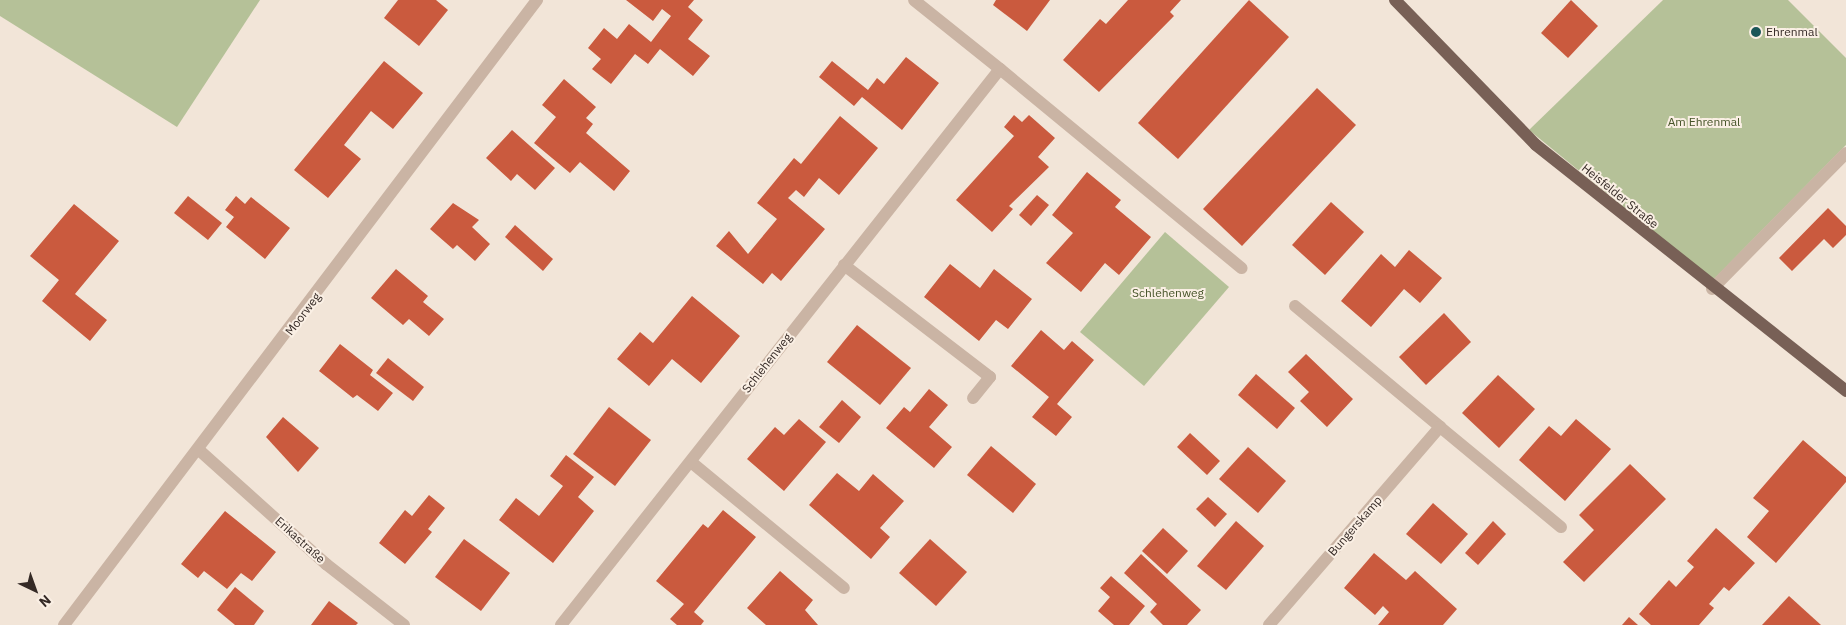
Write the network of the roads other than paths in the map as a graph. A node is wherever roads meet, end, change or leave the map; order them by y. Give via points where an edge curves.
1 (538, 0) edge
2 (914, 0) edge
3 (1395, 0) edge
4 (1000, 69) junction
5 (1846, 153) edge
6 (844, 265) junction
7 (1241, 268) dead end
8 (1712, 289) junction
9 (1295, 306) dead end
10 (1846, 391) edge
11 (973, 398) dead end
12 (1440, 427) junction
13 (199, 450) junction
14 (691, 462) junction
15 (1562, 527) dead end
16 (844, 588) dead end
17 (64, 625) edge
18 (404, 625) edge
19 (561, 625) edge
20 (1269, 625) edge

1 - 13 street, Moorweg
2 - 4 street
3 - 8 main road, Heisfelder Straße via 1536,145
4 - 6 street, Schlehenweg
4 - 7 street
5 - 8 street
6 - 11 street via 990,377
6 - 14 street, Schlehenweg
8 - 10 main road, Heisfelder Straße
9 - 12 street
12 - 15 street
12 - 20 street, Bungerskamp
13 - 17 street, Moorweg
13 - 18 street, Erikastraße via 326,564
14 - 16 street
14 - 19 street, Schlehenweg

